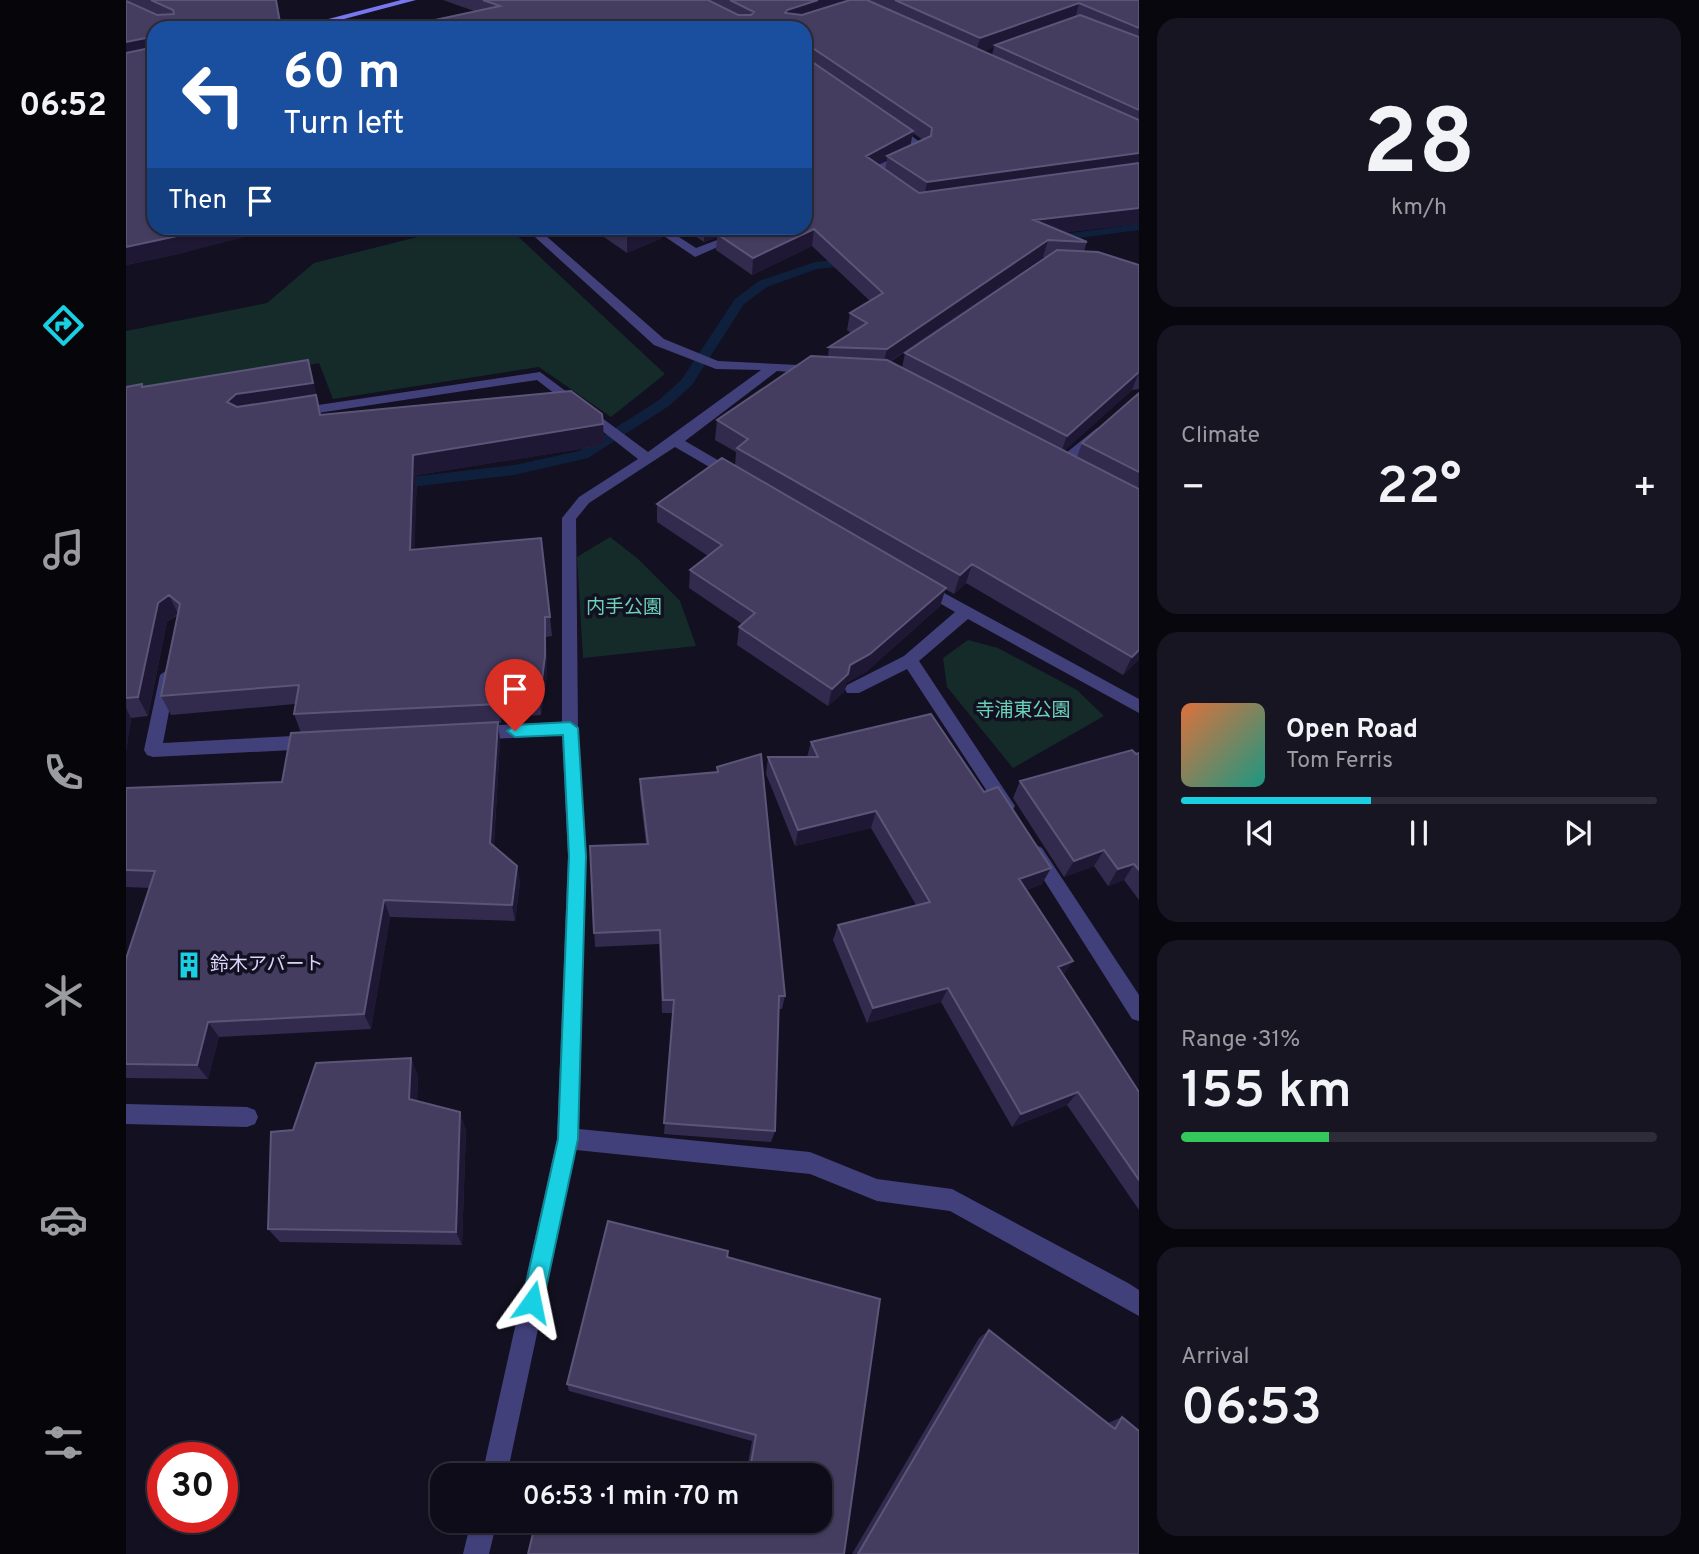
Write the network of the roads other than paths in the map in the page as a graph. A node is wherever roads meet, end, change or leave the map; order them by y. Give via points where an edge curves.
1 (412, 0) edge
2 (338, 21) edge
3 (880, 118) edge
4 (891, 185) edge
5 (543, 235) edge
6 (668, 235) edge
7 (738, 235) edge
8 (774, 367) junction
9 (837, 370) edge
10 (283, 415) edge
11 (1110, 421) edge
12 (675, 441) junction
13 (647, 459) junction
14 (1060, 463) edge
15 (744, 482) edge
16 (907, 577) edge
17 (966, 611) junction
18 (911, 660) junction
19 (171, 661) edge
20 (853, 689) edge
21 (1139, 707) edge
22 (570, 728) junction
23 (459, 734) edge
24 (334, 740) edge
25 (1139, 1012) edge
26 (126, 1114) edge
27 (247, 1117) dead end
28 (568, 1139) junction
29 (1139, 1304) edge
30 (497, 1463) edge
31 (481, 1533) edge
32 (476, 1554) edge

1 - 2 street
3 - 4 street via 923,148 871,172
5 - 8 street via 659,342 716,365
6 - 7 street via 695,253
8 - 9 street
8 - 12 street
10 - 13 street via 540,376
11 - 14 street
12 - 13 street
12 - 15 street
13 - 22 street via 584,500 569,518
16 - 17 street
17 - 18 street
17 - 21 street
18 - 20 street
18 - 25 street
19 - 24 street via 153,750
22 - 23 street
22 - 28 street via 578,856
26 - 27 street
28 - 29 street via 810,1163 877,1190 953,1200
28 - 30 street
31 - 32 street

